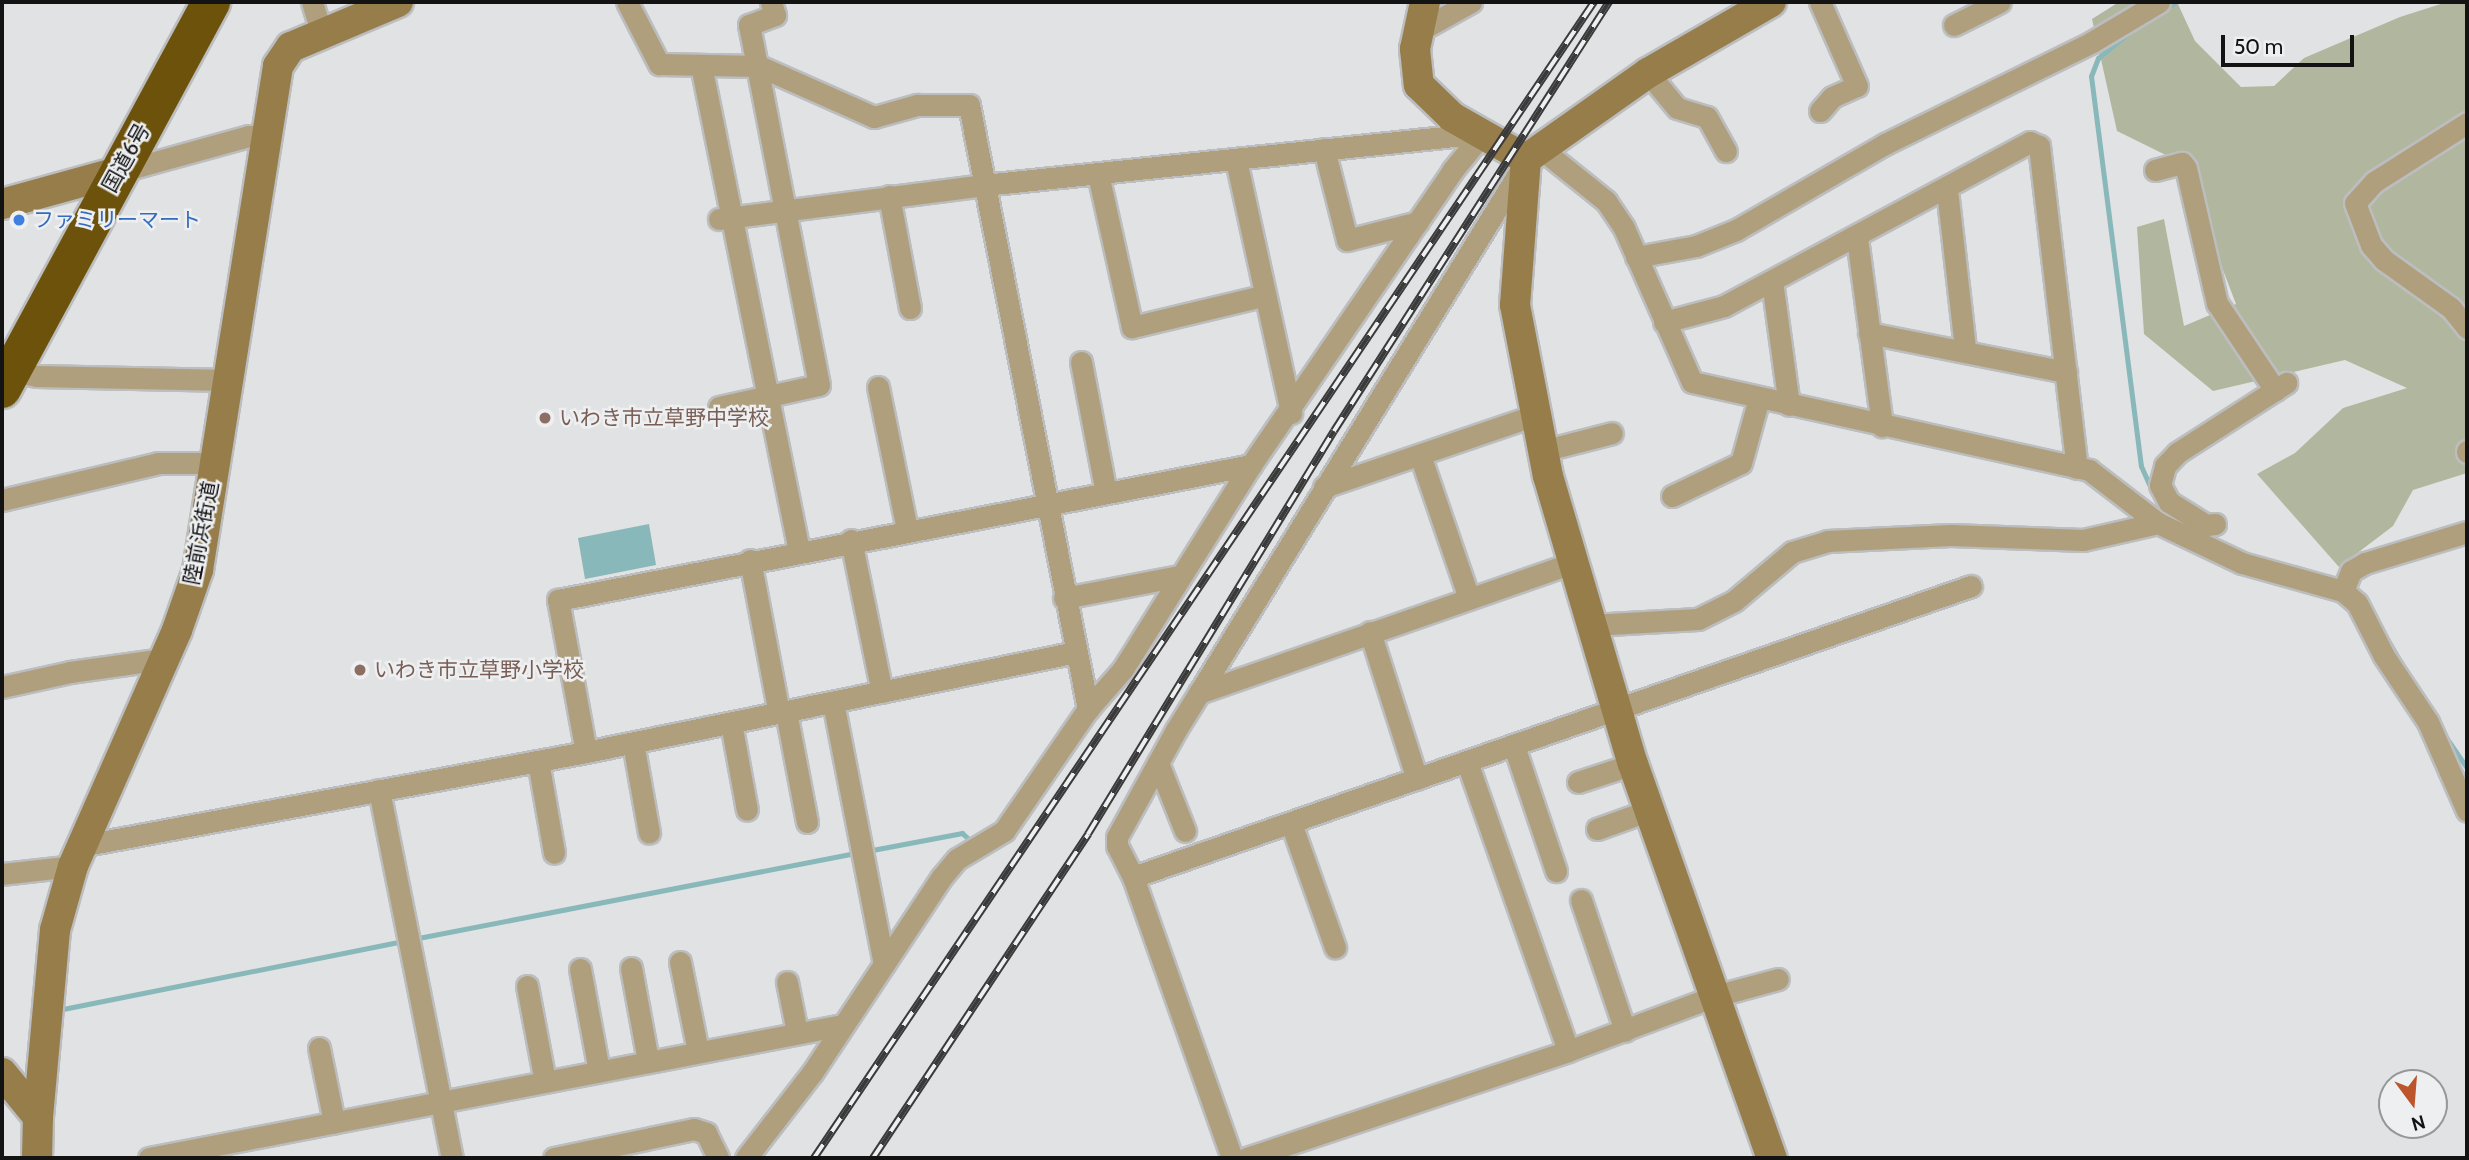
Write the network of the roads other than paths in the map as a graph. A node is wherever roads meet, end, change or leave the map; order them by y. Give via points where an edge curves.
1 (211, 2) edge
2 (312, 2) edge
3 (398, 2) edge
4 (627, 2) edge
5 (771, 2) edge
6 (1425, 2) edge
7 (1471, 2) edge
8 (1771, 2) edge
9 (1820, 2) edge
10 (2000, 2) edge
11 (2160, 2) edge
12 (1954, 25) dead end
13 (321, 31) junction
14 (1417, 32) junction
15 (701, 65) junction
16 (758, 66) junction
17 (1648, 72) junction
18 (1820, 111) dead end
19 (2467, 123) edge
20 (1483, 133) junction
21 (265, 136) junction
22 (1324, 149) junction
23 (1726, 151) dead end
24 (1533, 154) junction
25 (1236, 160) junction
26 (2155, 170) dead end
27 (117, 173) junction
28 (1098, 174) junction
29 (984, 185) junction
30 (1947, 190) junction
31 (890, 196) junction
32 (2, 204) edge
33 (785, 208) junction
34 (725, 217) junction
35 (1418, 222) junction
36 (1857, 238) junction
37 (1636, 257) junction
38 (1772, 281) junction
39 (1262, 296) junction
40 (910, 308) dead end
41 (1664, 322) junction
42 (2467, 328) edge
43 (1869, 333) junction
44 (1965, 349) junction
45 (1082, 362) dead end
46 (2066, 372) junction
47 (7, 380) edge
48 (229, 380) junction
49 (878, 387) dead end
50 (769, 396) junction
51 (1759, 398) junction
52 (1789, 405) junction
53 (719, 407) dead end
54 (1291, 413) junction
55 (1536, 415) junction
56 (1882, 426) junction
57 (1612, 433) dead end
58 (1542, 452) junction
59 (1420, 455) junction
60 (214, 463) junction
61 (1251, 466) junction
62 (2077, 468) junction
63 (1324, 487) junction
64 (2162, 490) junction
65 (1106, 493) junction
66 (1672, 496) dead end
67 (2, 500) edge
68 (1045, 504) junction
69 (2137, 508) junction
70 (2158, 523) junction
71 (2215, 524) dead end
72 (907, 529) junction
73 (2467, 532) edge
74 (851, 540) junction
75 (799, 550) junction
76 (750, 560) junction
77 (1572, 563) junction
78 (1179, 576) junction
79 (1971, 586) dead end
80 (2345, 586) junction
81 (1065, 598) junction
82 (1469, 598) junction
83 (1591, 625) junction
84 (1370, 632) junction
85 (1076, 652) junction
86 (162, 659) junction
87 (2, 687) edge
88 (882, 692) junction
89 (1199, 693) junction
90 (833, 702) junction
91 (1088, 709) junction
92 (1619, 709) junction
93 (782, 712) junction
94 (731, 723) junction
95 (633, 743) junction
96 (1514, 746) junction
97 (586, 752) junction
98 (538, 761) junction
99 (1158, 762) junction
100 (1467, 762) junction
101 (1633, 764) junction
102 (1418, 779) junction
103 (1578, 782) dead end
104 (379, 790) junction
105 (747, 810) dead end
106 (1650, 810) junction
107 (2467, 811) edge
108 (807, 821) dead end
109 (1291, 822) junction
110 (1597, 829) dead end
111 (1185, 831) dead end
112 (649, 833) dead end
113 (554, 853) dead end
114 (76, 856) junction
115 (1556, 871) dead end
116 (2, 874) edge
117 (1133, 877) junction
118 (1581, 900) dead end
119 (1335, 947) dead end
120 (680, 962) dead end
121 (884, 964) junction
122 (631, 968) dead end
123 (580, 970) dead end
124 (1778, 979) dead end
125 (787, 982) dead end
126 (527, 986) dead end
127 (1715, 996) junction
128 (842, 1025) junction
129 (1625, 1031) junction
130 (797, 1032) junction
131 (319, 1048) dead end
132 (698, 1051) junction
133 (1568, 1051) junction
134 (648, 1061) junction
135 (599, 1071) junction
136 (2, 1073) edge
137 (545, 1081) junction
138 (440, 1102) junction
139 (38, 1117) junction
140 (334, 1122) junction
141 (249, 1149) edge
142 (200, 1153) edge
143 (37, 1158) edge
144 (149, 1158) edge
145 (452, 1158) edge
146 (554, 1158) edge
147 (718, 1158) edge
148 (746, 1158) edge
149 (1232, 1158) edge
150 (1247, 1158) edge
151 (1772, 1158) edge

1 - 27 highway, 国道6号
2 - 13 street
3 - 13 street, 陸前浜街道
4 - 15 street via 659,64
5 - 16 street via 775,15 749,24
6 - 14 street
7 - 14 street
8 - 17 street
9 - 18 street via 1857,86 1832,97
10 - 12 street
11 - 37 street via 2092,43 1885,144 1736,230 1696,246
13 - 21 street, 陸前浜街道 via 291,47 278,66
14 - 20 street via 1414,66 1419,85 1452,117
15 - 16 street
15 - 34 street
16 - 29 street via 874,117 917,105 969,105
16 - 33 street
17 - 23 street via 1677,108 1707,117
17 - 24 street
19 - 42 street via 2374,182 2355,204 2371,245 2384,260 2451,307
20 - 22 street
20 - 24 street
20 - 35 street
21 - 27 street via 249,136
21 - 48 street, 陸前浜街道 via 255,232
22 - 25 street
22 - 35 street via 1347,240
24 - 37 street via 1606,201
24 - 55 street via 1515,305
24 - 63 street
25 - 28 street
25 - 39 street
26 - 64 street via 2182,163 2186,168 2217,303 2281,386 2177,453 2165,466
27 - 32 street
27 - 47 highway, 国道6号
28 - 29 street
28 - 39 street via 1132,327
29 - 31 street
29 - 68 street
30 - 36 street
30 - 44 street
30 - 46 street via 2030,142 2039,146
31 - 33 street
31 - 40 street
33 - 34 street
33 - 50 street via 819,385
34 - 50 street
35 - 54 street
36 - 38 street
36 - 43 street
37 - 41 street
38 - 41 street via 1724,306
38 - 52 street
39 - 54 street
41 - 51 street via 1692,382
43 - 44 street
43 - 56 street
44 - 46 street
45 - 65 street
46 - 62 street
47 - 48 street via 36,376
48 - 60 street, 陸前浜街道
49 - 72 street
50 - 53 street
50 - 75 street
51 - 52 street
51 - 66 street via 1741,463
52 - 56 street
54 - 61 street
55 - 58 street
55 - 59 street
56 - 62 street
57 - 58 street
58 - 77 street
59 - 63 street
59 - 82 street
60 - 67 street via 158,463
60 - 86 street, 陸前浜街道 via 198,570
61 - 65 street
61 - 78 street
62 - 69 street via 2089,470
63 - 89 street
64 - 69 street
64 - 71 street via 2182,511 2206,525
65 - 68 street
68 - 72 street
68 - 81 street
69 - 70 street
70 - 80 street via 2242,563
70 - 83 street via 2083,540 1951,535 1827,541 1792,552 1734,601 1698,619
72 - 74 street
73 - 80 street via 2365,563 2351,571
74 - 75 street
74 - 88 street
75 - 76 street
76 - 93 street
76 - 97 street via 558,600
77 - 82 street
77 - 83 street
78 - 81 street
78 - 91 street via 1123,670
79 - 92 street
80 - 107 street via 2428,722
81 - 85 street
82 - 84 street
83 - 92 street
84 - 89 street
84 - 102 street
85 - 88 street
85 - 91 street
86 - 87 street via 70,671
86 - 114 street, 陸前浜街道
88 - 90 street
89 - 99 street
90 - 93 street
90 - 121 street
91 - 121 street via 1004,831 957,859
92 - 96 street
92 - 101 street
93 - 94 street
93 - 108 street
94 - 95 street
94 - 105 street
95 - 97 street
95 - 112 street
96 - 100 street
96 - 115 street
97 - 98 street
98 - 104 street
98 - 113 street
99 - 111 street
99 - 117 street via 1117,837
100 - 102 street
100 - 133 street
101 - 103 street
101 - 106 street
102 - 109 street
104 - 114 street
104 - 138 street
106 - 110 street
106 - 127 street
109 - 117 street
109 - 119 street
114 - 116 street
114 - 139 street, 陸前浜街道 via 55,930
117 - 149 street
118 - 129 street
120 - 132 street
121 - 128 street
122 - 134 street
123 - 135 street
124 - 127 street
125 - 130 street
126 - 137 street
127 - 129 street
127 - 151 street
128 - 130 street
128 - 148 street via 812,1073
129 - 133 street
130 - 132 street
131 - 140 street
132 - 134 street
133 - 150 street
134 - 135 street
135 - 137 street
136 - 139 street
137 - 138 street
138 - 140 street
138 - 145 street
139 - 143 street, 陸前浜街道
140 - 141 street
141 - 142 street
142 - 144 street
146 - 147 street via 694,1129 706,1133

